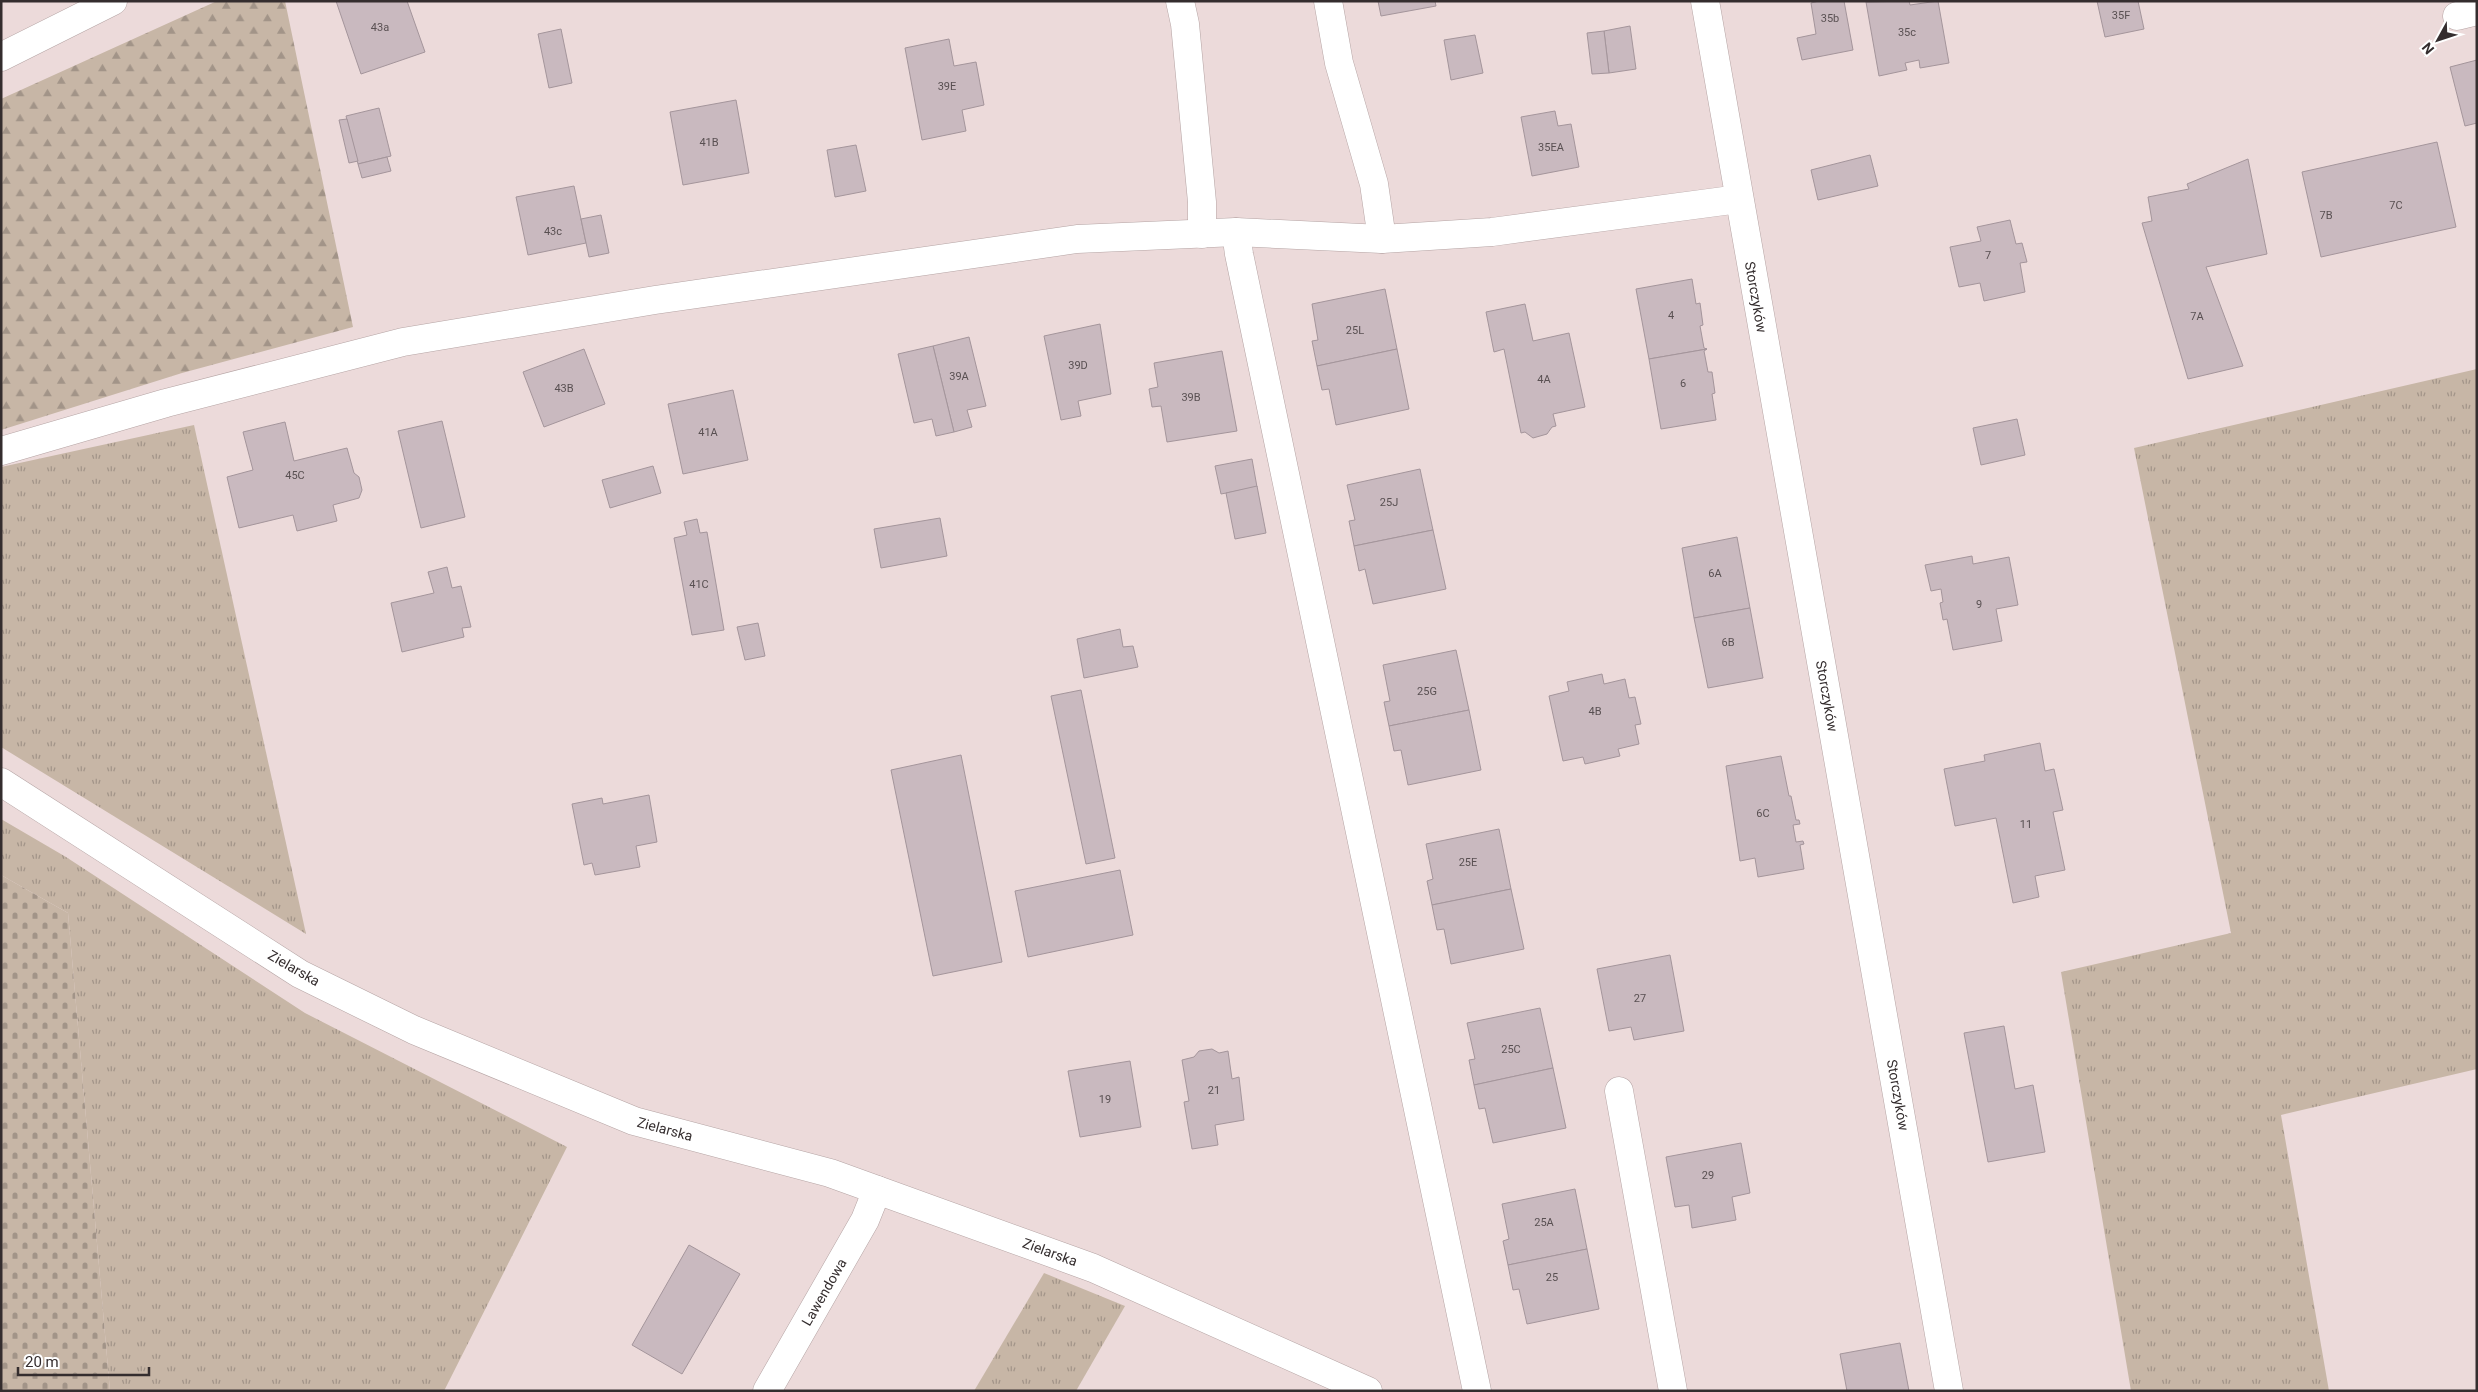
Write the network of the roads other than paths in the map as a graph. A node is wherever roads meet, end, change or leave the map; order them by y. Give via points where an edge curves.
1 (113, 1) edge
2 (1180, 1) edge
3 (1328, 1) edge
4 (1705, 1) edge
5 (1, 57) edge
6 (1739, 199) junction
7 (1236, 232) junction
8 (1202, 234) junction
9 (1382, 238) junction
10 (1, 452) edge
11 (1, 782) edge
12 (1619, 1091) dead end
13 (877, 1190) junction
14 (767, 1391) edge
15 (1368, 1391) edge
16 (1477, 1391) edge
17 (1673, 1391) edge
18 (1949, 1391) edge

1 - 5 street
2 - 8 street via 1202,202
3 - 9 street via 1339,63 1374,184
4 - 6 street, Storczyków
6 - 9 street via 1492,232
6 - 18 street, Storczyków
7 - 8 street
7 - 9 street
7 - 16 street
8 - 10 street via 1077,239 655,300 403,342 166,403
11 - 13 street, Zielarska via 300,974 414,1030 634,1121 830,1173
12 - 17 street
13 - 14 street, Lawendowa via 865,1220
13 - 15 street, Zielarska via 1093,1268

